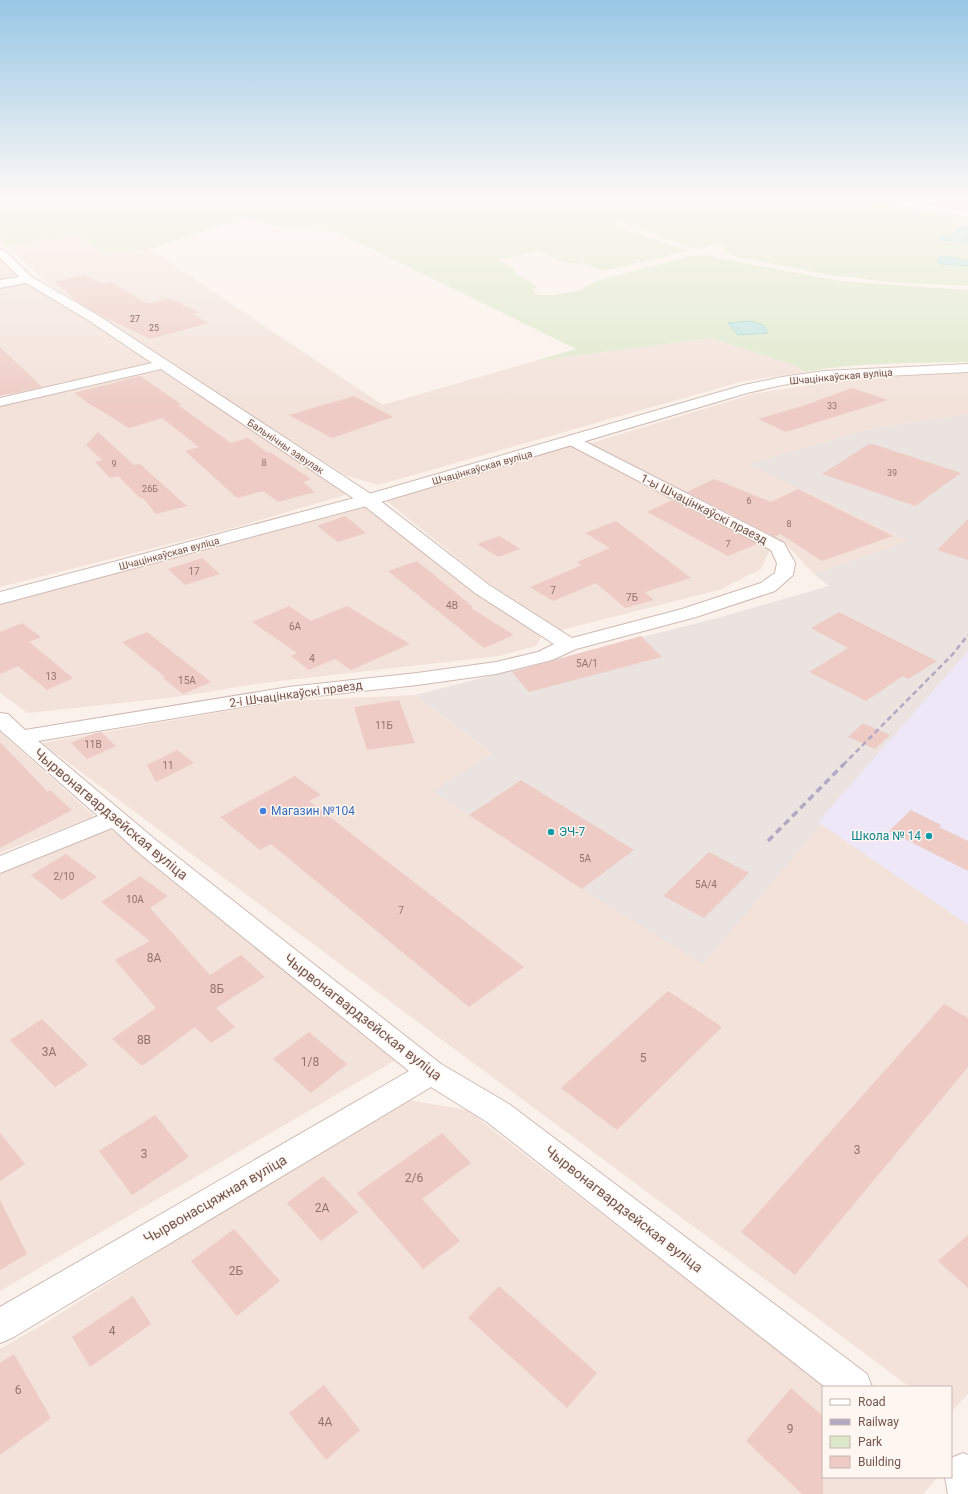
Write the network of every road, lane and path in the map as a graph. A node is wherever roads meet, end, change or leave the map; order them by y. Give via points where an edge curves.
1 (15, 267) edge
2 (28, 279) junction
3 (0, 284) edge
4 (164, 364) junction
5 (968, 368) edge
6 (3, 399) edge
7 (571, 440) junction
8 (368, 500) junction
9 (0, 598) edge
10 (569, 645) junction
11 (6, 725) edge
12 (115, 818) junction
13 (0, 865) edge
14 (431, 1072) junction
15 (0, 1326) edge
16 (853, 1386) edge

1 - 2 street, Бальнічны завулак
2 - 3 street
2 - 4 street, Бальнічны завулак
4 - 6 street
4 - 8 street, Бальнічны завулак
5 - 7 street, Шчацінкаўская вуліца via 858,373 782,381
7 - 8 street, Шчацінкаўская вуліца
7 - 10 street, 1-ы Шчацінкаўскі праезд via 778,547 786,563 784,575 768,587 689,613
8 - 9 street, Шчацінкаўская вуліца
8 - 10 street, Бальнічны завулак via 482,589
10 - 11 street, 2-і Шчацінкаўскі праезд via 545,656 496,668
11 - 12 street, Чырвонагвардзейская вуліца
12 - 13 street
12 - 14 street, Чырвонагвардзейская вуліца
14 - 15 street, Чырвонасцяжная вуліца
14 - 16 street, Чырвонагвардзейская вуліца via 498,1113

